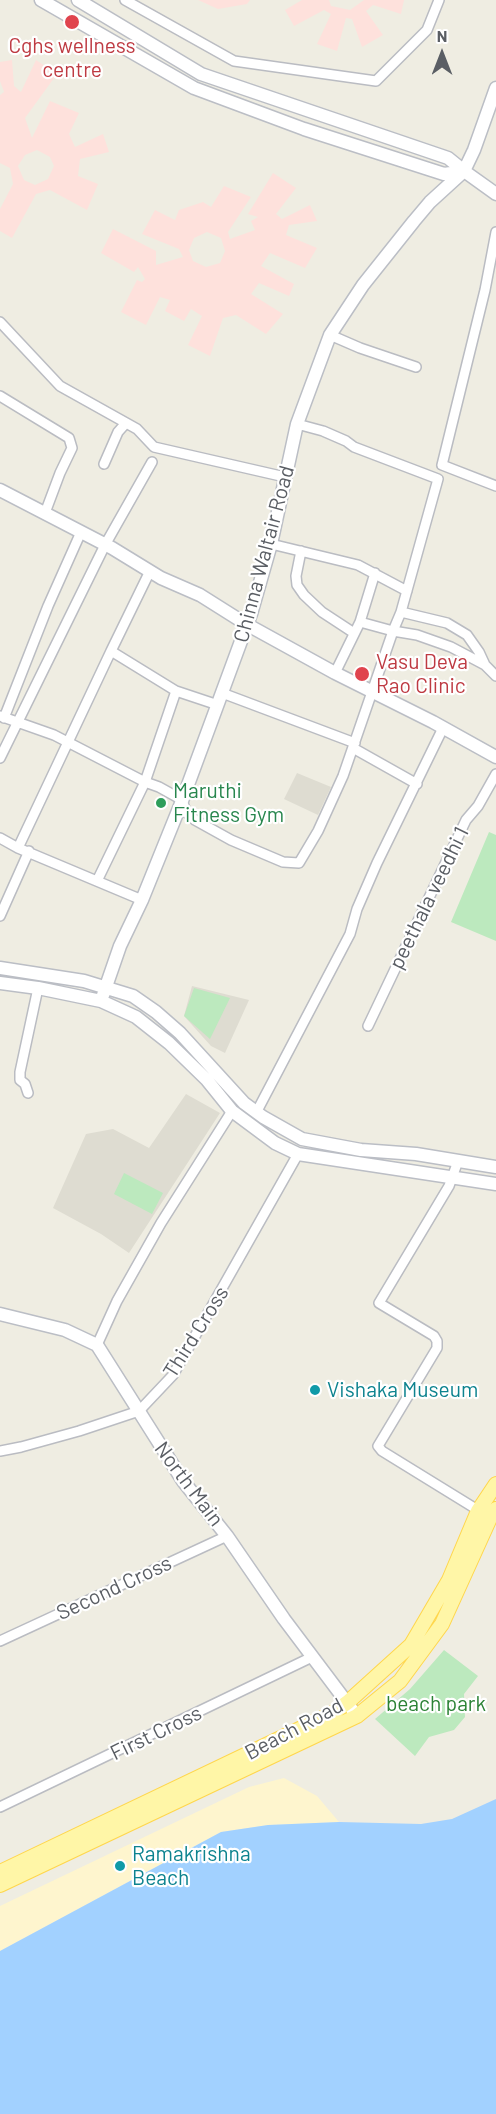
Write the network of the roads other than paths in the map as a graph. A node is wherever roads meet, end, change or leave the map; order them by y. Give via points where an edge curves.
1 (41, 0) edge
2 (78, 0) edge
3 (125, 0) edge
4 (439, 0) edge
5 (496, 88) edge
6 (464, 171) junction
7 (496, 194) edge
8 (496, 232) edge
9 (0, 322) edge
10 (330, 335) junction
11 (416, 367) dead end
12 (0, 396) edge
13 (126, 423) junction
14 (297, 424) junction
15 (152, 462) dead end
16 (104, 464) dead end
17 (441, 465) junction
18 (285, 477) junction
19 (438, 479) junction
20 (496, 486) edge
21 (0, 490) edge
22 (45, 513) junction
23 (81, 532) junction
24 (271, 544) junction
25 (105, 545) junction
26 (301, 551) junction
27 (150, 571) junction
28 (375, 573) junction
29 (407, 591) junction
30 (401, 612) junction
31 (360, 622) junction
32 (246, 624) junction
33 (393, 631) junction
34 (354, 633) junction
35 (111, 651) junction
36 (485, 665) junction
37 (335, 673) junction
38 (496, 676) edge
39 (176, 690) junction
40 (371, 692) junction
41 (220, 699) junction
42 (2, 717) edge
43 (16, 723) junction
44 (443, 728) junction
45 (68, 742) junction
46 (354, 745) junction
47 (496, 757) edge
48 (0, 758) edge
49 (496, 774) edge
50 (145, 782) junction
51 (417, 784) junction
52 (182, 801) junction
53 (0, 838) edge
54 (18, 848) junction
55 (29, 851) junction
56 (97, 881) junction
57 (142, 900) junction
58 (0, 916) edge
59 (0, 968) edge
60 (0, 983) edge
61 (106, 986) junction
62 (38, 988) junction
63 (101, 1001) junction
64 (368, 1026) dead end
65 (28, 1093) dead end
66 (232, 1111) junction
67 (256, 1113) junction
68 (298, 1154) junction
69 (458, 1161) junction
70 (496, 1167) edge
71 (453, 1178) junction
72 (496, 1184) edge
73 (0, 1314) edge
74 (97, 1345) junction
75 (139, 1411) junction
76 (0, 1451) edge
77 (496, 1484) edge
78 (489, 1512) edge
79 (227, 1536) junction
80 (0, 1641) edge
81 (312, 1657) junction
82 (348, 1702) junction
83 (357, 1716) junction
84 (0, 1808) edge
85 (0, 1872) edge
86 (0, 1885) edge

1 - 6 street via 194,88 444,174
2 - 6 street via 201,74 448,158
3 - 4 street via 234,61 376,81 427,30
5 - 6 street
6 - 7 street
6 - 10 street, Chinna Waltair Road via 414,221 363,285
8 - 17 street
9 - 13 street via 60,386
10 - 11 street
10 - 14 street, Chinna Waltair Road
12 - 22 street via 69,438 72,448
13 - 16 street
13 - 18 street via 154,447
14 - 18 street, Chinna Waltair Road
14 - 19 street
15 - 25 street
17 - 19 street
17 - 20 street
18 - 24 street, Chinna Waltair Road
19 - 29 street
21 - 22 street
22 - 23 street
23 - 25 street
23 - 42 street
24 - 26 street
24 - 32 street, Chinna Waltair Road
25 - 27 street
25 - 43 street
26 - 28 street
26 - 34 street via 297,585 322,612
27 - 32 street via 200,595
27 - 35 street
28 - 29 street
28 - 31 street
29 - 30 street
30 - 33 street
30 - 36 street via 458,628
31 - 33 street
31 - 34 street
32 - 37 street
32 - 41 street, Chinna Waltair Road
33 - 36 street via 417,634
33 - 40 street
34 - 37 street
35 - 39 street
35 - 45 street
36 - 38 street
37 - 40 street
39 - 41 street
39 - 50 street
40 - 44 street
40 - 46 street
41 - 46 street
41 - 52 street, Chinna Waltair Road
42 - 43 street
43 - 45 street
43 - 48 street
44 - 47 street
44 - 51 street
45 - 50 street
45 - 54 street
46 - 51 street
46 - 52 street via 318,831 298,862 283,862 231,840 195,820
49 - 64 street, peethala veedhi 1 via 466,820
50 - 52 street
50 - 56 street
51 - 67 street via 368,882 350,934
52 - 57 street, Chinna Waltair Road
53 - 54 street
54 - 55 street
55 - 56 street
55 - 58 street
56 - 57 street
57 - 61 street, Chinna Waltair Road
59 - 61 street
60 - 62 street
61 - 63 street, Chinna Waltair Road
61 - 67 street via 133,996 156,1012
62 - 63 street
62 - 65 street via 20,1072
63 - 66 street via 136,1017 169,1043
66 - 68 street via 275,1143
66 - 74 street via 160,1223
67 - 69 street via 302,1138 361,1150
68 - 71 street
68 - 75 street, Third Cross via 173,1375
69 - 70 street
69 - 71 street
71 - 72 street
71 - 78 street via 379,1303 434,1336 437,1348 378,1446 382,1452
73 - 74 street via 65,1330
74 - 75 street, North Main
75 - 76 street, Third Cross
75 - 79 street, North Main via 183,1481
77 - 78 main road, Beach Road
78 - 82 main road, Beach Road via 411,1645
78 - 83 main road, Beach Road via 458,1592 436,1634 400,1682
79 - 80 street, Second Cross
79 - 81 street, North Main
81 - 82 street, North Main
81 - 84 street, First Cross
82 - 83 street, North Main
82 - 85 main road, Beach Road via 333,1713
83 - 86 main road, Beach Road

